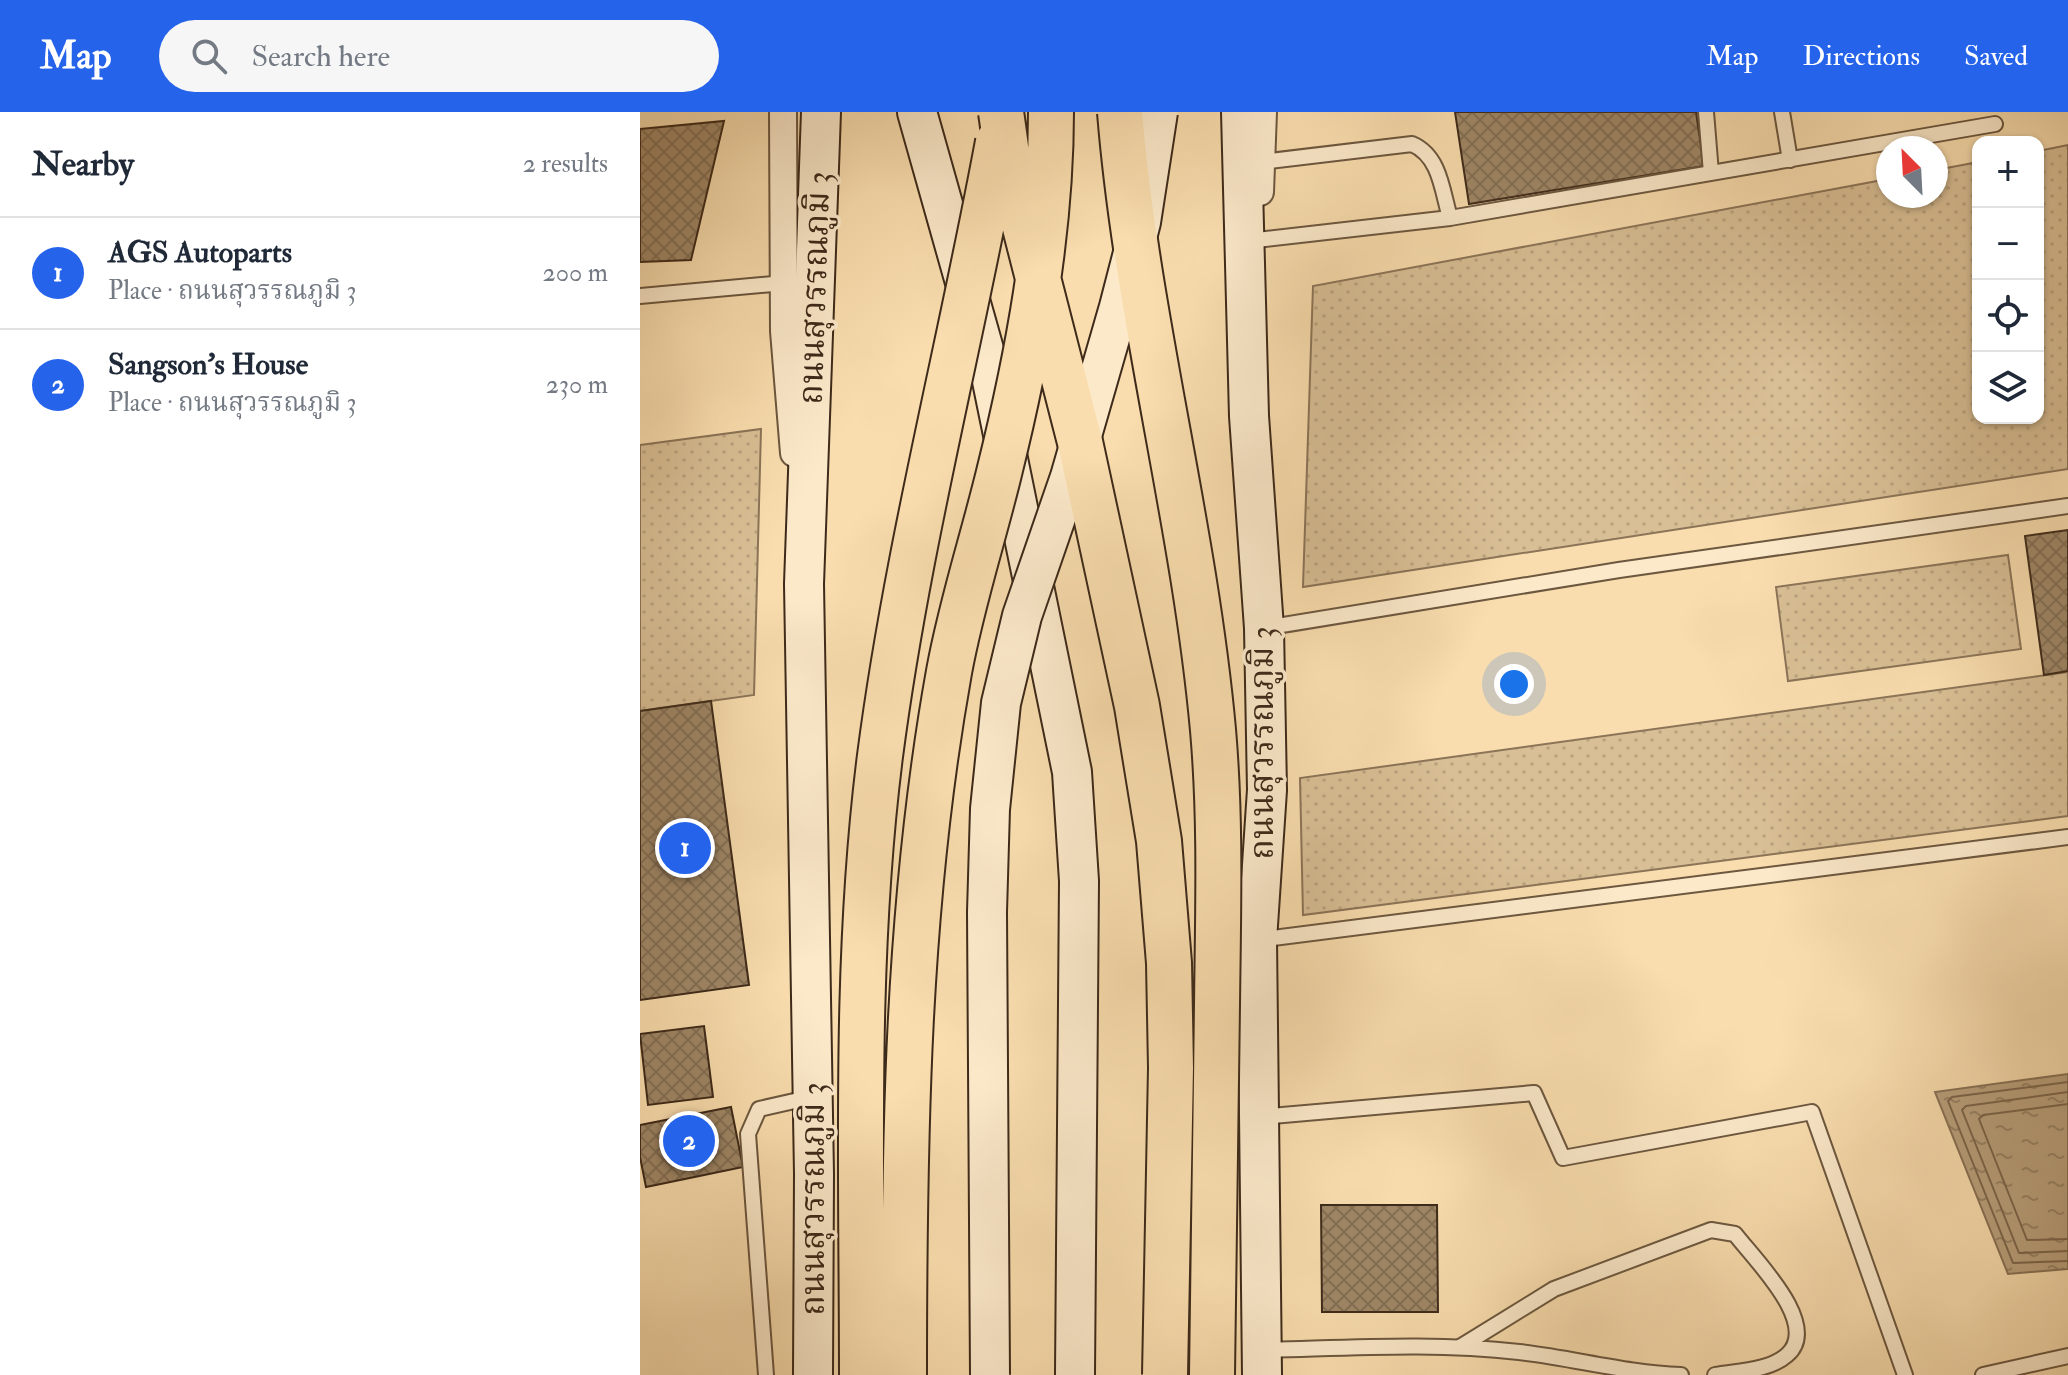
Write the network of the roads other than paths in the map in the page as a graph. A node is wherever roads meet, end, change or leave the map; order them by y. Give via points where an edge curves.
1 (783, 112) edge
2 (821, 112) edge
3 (917, 112) edge
4 (1001, 112) edge
5 (1051, 112) edge
6 (1120, 112) edge
7 (1158, 112) edge
8 (1241, 112) edge
9 (1263, 112) edge
10 (1706, 112) edge
11 (1782, 112) edge
12 (1995, 124) dead end
13 (1790, 160) junction
14 (1261, 162) junction
15 (1711, 173) junction
16 (1450, 218) junction
17 (1257, 240) junction
18 (784, 283) junction
19 (640, 296) edge
20 (1249, 416) junction
21 (2068, 506) edge
22 (804, 584) junction
23 (1264, 628) junction
24 (2068, 837) edge
25 (1257, 940) junction
26 (813, 1097) junction
27 (1259, 1117) junction
28 (1460, 1347) junction
29 (2068, 1356) edge
30 (1262, 1362) edge
31 (1075, 1367) edge
32 (766, 1375) edge
33 (813, 1375) edge
34 (862, 1375) edge
35 (904, 1375) edge
36 (990, 1375) edge
37 (1165, 1375) edge
38 (1212, 1375) edge
39 (1681, 1375) edge
40 (1715, 1375) edge
41 (1905, 1375) edge
42 (1983, 1375) edge

1 - 18 street
2 - 22 main road, ถนนสุวรรณภูมิ 3
3 - 31 main road via 990,371 1072,772 1079,881
4 - 34 highway, bridge via 914,549 880,759 865,971
4 - 37 highway, bridge via 1008,161 1080,442 1137,706 1159,841 1171,1068
5 - 35 highway, bridge via 1035,301 999,474 949,668 932,771 908,1048
6 - 38 highway, bridge via 1144,304 1199,602 1213,734 1219,873
7 - 36 main road, bridge via 1141,222 1123,293 1070,477 1022,616 1001,703 987,912
8 - 20 main road, ถนนสุวรรณภูมิ 3
9 - 14 street
10 - 15 lane
11 - 13 lane
12 - 13 lane
13 - 15 lane
14 - 16 lane via 1412,144 1427,150 1434,161
14 - 17 street
15 - 16 lane
16 - 17 lane
17 - 20 street
18 - 19 lane
18 - 22 street
20 - 23 main road, ถนนสุวรรณภูมิ 3
21 - 23 lane via 1619,570
22 - 26 main road, ถนนสุวรรณภูมิ 3
23 - 25 main road, ถนนสุวรรณภูมิ 3 via 1267,790
24 - 25 lane
25 - 27 main road, ถนนสุวรรณภูมิ 3
26 - 32 lane via 759,1109 748,1134
26 - 33 main road, ถนนสุวรรณภูมิ 3
27 - 30 main road, ถนนสุวรรณภูมิ 3
27 - 41 lane via 1534,1093 1563,1158 1812,1112
28 - 30 lane
28 - 39 lane
28 - 40 lane via 1554,1289 1723,1230 1735,1234 1790,1305 1798,1324 1797,1344 1767,1366
29 - 42 lane

